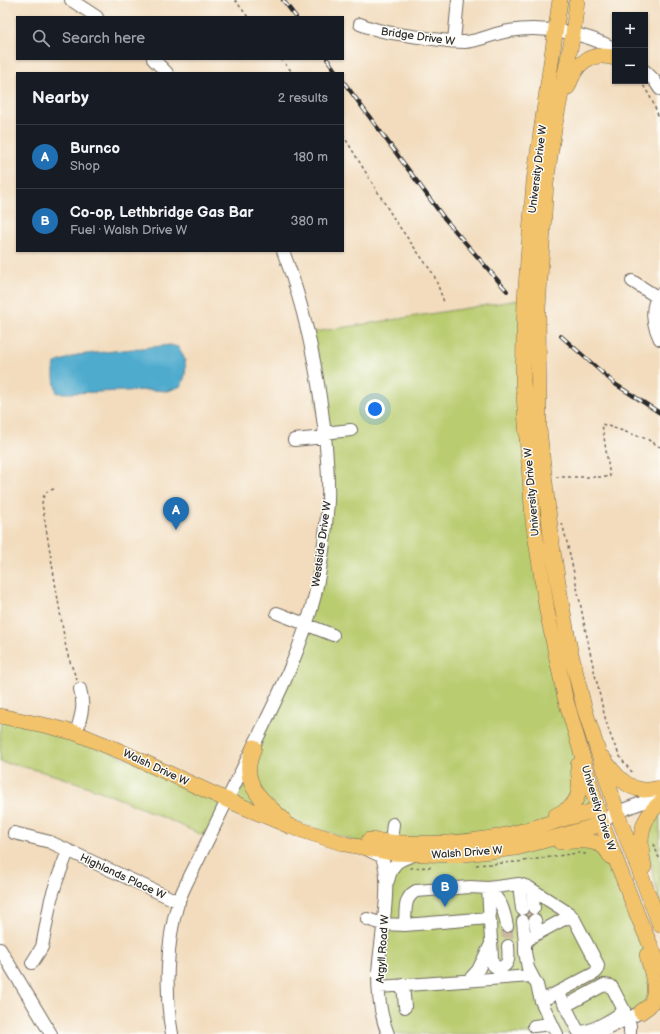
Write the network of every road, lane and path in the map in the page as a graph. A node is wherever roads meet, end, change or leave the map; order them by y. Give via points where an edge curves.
1 (71, 0) edge
2 (235, 0) edge
3 (458, 0) edge
4 (560, 0) edge
5 (577, 0) edge
6 (95, 16) edge
7 (247, 16) edge
8 (360, 24) dead end
9 (555, 30) junction
10 (573, 34) junction
11 (454, 41) junction
12 (612, 48) edge
13 (612, 57) edge
14 (153, 60) edge
15 (282, 60) edge
16 (166, 72) edge
17 (292, 72) edge
18 (648, 74) edge
19 (642, 84) edge
20 (660, 89) edge
21 (660, 122) edge
22 (554, 129) junction
23 (344, 137) edge
24 (283, 252) edge
25 (632, 281) dead end
26 (659, 295) edge
27 (444, 302) dead end
28 (660, 339) edge
29 (351, 430) dead end
30 (325, 435) junction
31 (294, 440) dead end
32 (660, 447) edge
33 (554, 478) dead end
34 (54, 489) dead end
35 (561, 519) dead end
36 (277, 613) dead end
37 (306, 625) junction
38 (333, 635) dead end
39 (80, 689) joint
40 (0, 716) edge
41 (76, 734) junction
42 (577, 738) junction
43 (254, 747) junction
44 (597, 749) junction
45 (632, 772) dead end
46 (660, 790) edge
47 (660, 796) edge
48 (227, 800) junction
49 (660, 803) edge
50 (617, 811) junction
51 (600, 817) junction
52 (393, 824) dead end
53 (543, 824) junction
54 (292, 827) junction
55 (308, 832) junction
56 (14, 833) dead end
57 (391, 842) junction
58 (528, 845) junction
59 (363, 848) junction
60 (68, 851) junction
61 (417, 854) junction
62 (623, 878) junction
63 (526, 887) junction
64 (386, 888) junction
65 (488, 888) junction
66 (179, 902) junction
67 (651, 904) junction
68 (528, 908) tunnel mouth
69 (489, 918) junction
70 (367, 919) dead end
71 (574, 919) junction
72 (639, 919) junction
73 (529, 921) tunnel mouth
74 (383, 924) junction
75 (405, 925) junction
76 (660, 925) edge
77 (506, 926) tunnel mouth
78 (531, 938) junction
79 (491, 944) junction
80 (508, 946) tunnel mouth
81 (0, 950) edge
82 (32, 963) dead end
83 (660, 967) edge
84 (532, 976) junction
85 (469, 980) junction
86 (403, 985) junction
87 (379, 987) junction
88 (558, 992) junction
89 (541, 1000) junction
90 (565, 1006) junction
91 (405, 1007) dead end
92 (660, 1011) edge
93 (642, 1015) junction
94 (534, 1026) dead end
95 (554, 1029) edge
96 (50, 1034) edge
97 (172, 1034) edge
98 (388, 1034) edge
99 (602, 1034) edge
100 (612, 1034) edge

1 - 6 street
2 - 7 path
3 - 11 street
4 - 9 main road, University Drive W
5 - 10 main road, University Drive W
8 - 11 street, Bridge Drive W via 375,30
9 - 10 street, Bridge Drive W
9 - 11 street, Bridge Drive W via 510,30 477,40
9 - 42 main road, University Drive W via 534,181 525,298 523,381 533,520 540,570 565,697
10 - 12 street, Bridge Drive W
10 - 22 main road, University Drive W
13 - 22 main road via 603,55 580,64 572,75
14 - 16 street
15 - 17 path
18 - 20 street
19 - 21 path via 657,109
22 - 44 main road, University Drive W via 546,183 538,308 539,429 561,601 570,650
23 - 27 path via 396,222 434,275
24 - 30 street, Westside Drive W via 308,333 322,400
25 - 26 street
26 - 28 street via 654,306 653,318
29 - 30 street
30 - 31 street
30 - 37 street, Westside Drive W via 328,499 325,530
32 - 33 path via 602,424 610,477
34 - 39 path via 48,490 43,496 42,504 68,659
35 - 45 path via 605,715 618,753
36 - 37 street
37 - 38 street
37 - 43 street, Westside Drive W
39 - 41 street via 83,710
40 - 41 main road, Walsh Drive W
41 - 48 main road, Walsh Drive W
42 - 51 main road, University Drive W
42 - 53 main road via 580,786 576,801 570,808
43 - 48 street, Westside Drive W
43 - 54 main road via 249,765 249,778 264,802
44 - 46 main road via 609,767 624,781 644,790
44 - 50 main road, University Drive W
46 - 50 street
47 - 50 street
48 - 54 main road, Walsh Drive W
48 - 66 street, Westside Drive W
49 - 50 street
49 - 67 main road via 647,816 640,848
50 - 51 street
50 - 67 main road, University Drive W
51 - 53 main road, Walsh Drive W via 572,816
51 - 58 main road, Walsh Drive W
51 - 62 main road, University Drive W
52 - 57 street
53 - 57 main road, Walsh Drive W via 517,833 476,841 426,844
54 - 55 main road, Walsh Drive W
55 - 57 main road, Walsh Drive W
55 - 59 main road, Walsh Drive W
56 - 60 street, Highlands Place W via 50,842
58 - 61 main road, Walsh Drive W via 456,855
58 - 62 main road via 578,841 600,844 606,848
59 - 61 main road, Walsh Drive W
59 - 64 street via 384,860
60 - 66 street, Highlands Place W
60 - 82 street, Highlands Place W via 51,899 42,947
61 - 64 street via 396,863
62 - 72 main road, University Drive W
63 - 65 street
63 - 68 street
63 - 71 street
64 - 74 street, Argyll Road W
65 - 69 street
65 - 75 street via 470,887 411,894 406,905
65 - 77 street via 500,900
66 - 97 street, Westside Drive W via 173,928 168,980
67 - 76 main road, University Drive W
69 - 75 street
69 - 79 street
70 - 74 street
71 - 78 street via 566,918
71 - 88 street via 598,968 594,973
72 - 83 main road, University Drive W
72 - 93 main road via 654,979 649,1006
73 - 78 street
74 - 75 street
74 - 87 street, Argyll Road W
78 - 84 street via 525,952
79 - 80 street via 493,965 497,968 501,968 509,960
79 - 85 street via 478,970
81 - 96 street
84 - 85 street
84 - 89 street
85 - 86 street
86 - 87 street
86 - 91 street
87 - 98 street, Argyll Road W via 384,1025
88 - 89 street
88 - 90 street
89 - 95 street
90 - 90 street via 578,1031 582,1032 624,1010 611,986 604,985
92 - 93 main road
93 - 99 street via 607,1029
93 - 100 street via 630,1029
94 - 95 street

